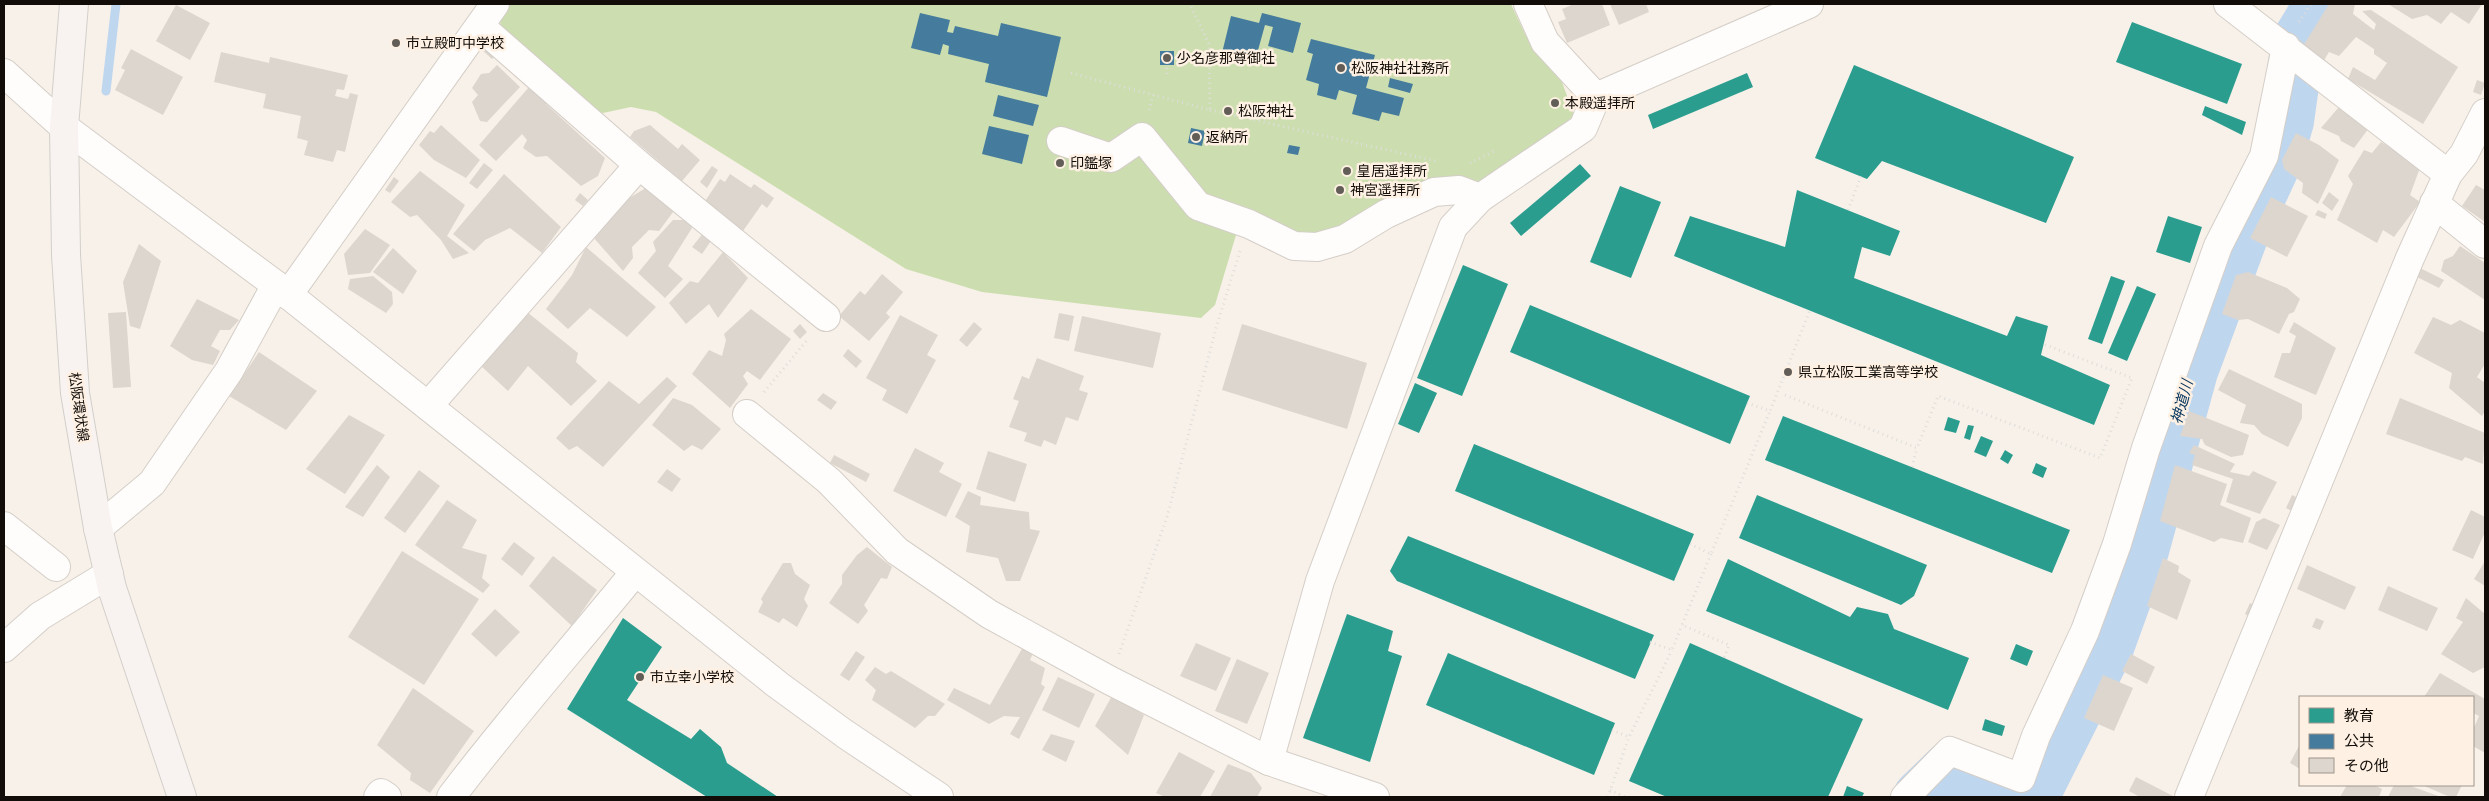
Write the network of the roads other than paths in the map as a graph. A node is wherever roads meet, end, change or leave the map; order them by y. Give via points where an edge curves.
1 (74, 4) edge
2 (496, 4) edge
3 (1528, 4) edge
4 (1809, 4) edge
5 (2228, 4) edge
6 (480, 26) junction
7 (2292, 52) junction
8 (4, 73) edge
9 (1596, 97) junction
10 (2485, 113) edge
11 (64, 127) junction
12 (1061, 141) dead end
13 (639, 165) junction
14 (2448, 174) junction
15 (1480, 198) junction
16 (2434, 203) junction
17 (2485, 244) edge
18 (282, 290) junction
19 (826, 317) road end
20 (428, 406) junction
21 (747, 414) road end
22 (4, 526) edge
23 (98, 528) junction
24 (56, 567) dead end
25 (635, 572) junction
26 (109, 574) junction
27 (4, 648) edge
28 (1269, 761) junction
29 (182, 797) edge
30 (378, 797) edge
31 (387, 797) edge
32 (451, 797) edge
33 (939, 797) edge
34 (1374, 797) edge
35 (1905, 797) edge
36 (2190, 797) edge

1 - 11 main road, 松阪環状線
2 - 6 street
3 - 9 street via 1545,42
4 - 9 street
5 - 7 street
6 - 13 street
6 - 18 street
7 - 14 street
7 - 35 street via 2264,156 2218,246 2085,631 2020,778 1950,751
8 - 11 street
9 - 15 street via 1584,128
10 - 14 street via 2464,154
11 - 18 street
11 - 23 main road, 松阪環状線 via 66,255 75,392
12 - 15 street via 1111,158 1142,138 1198,206 1249,224 1294,246 1317,247 1345,239 1386,214 1434,192 1459,190
13 - 19 street
13 - 20 street
14 - 16 street
15 - 28 street via 1452,227 1438,264 1320,581
16 - 17 street
16 - 36 street
18 - 20 street
18 - 23 street via 152,483
20 - 25 street
21 - 28 street via 829,481 897,551 989,614 1109,680
22 - 24 street
23 - 26 main road, 松阪環状線
25 - 32 street via 496,738
25 - 33 street via 844,734
26 - 27 street via 40,616
26 - 29 main road, 松阪環状線
28 - 34 street
30 - 31 street via 381,793

